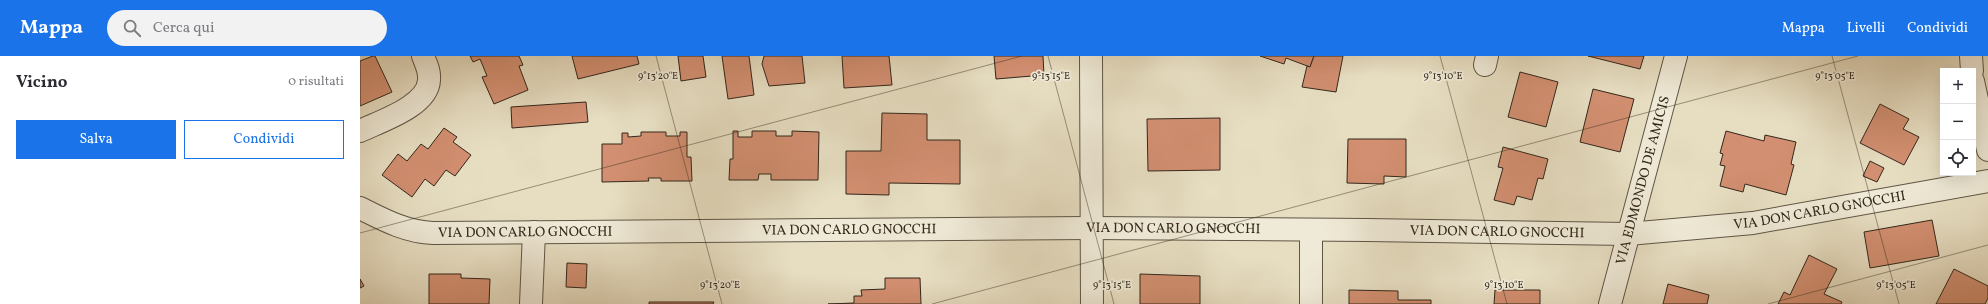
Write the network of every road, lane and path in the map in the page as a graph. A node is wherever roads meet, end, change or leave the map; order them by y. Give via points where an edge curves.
1 (423, 56) edge
2 (1091, 56) edge
3 (1676, 56) edge
4 (1971, 56) edge
5 (1972, 68) edge
6 (1976, 95) edge
7 (360, 131) edge
8 (1988, 150) edge
9 (1988, 182) edge
10 (360, 208) edge
11 (1092, 228) junction
12 (1311, 230) junction
13 (534, 232) junction
14 (1628, 234) junction
15 (531, 304) edge
16 (1092, 304) edge
17 (1311, 304) edge
18 (1610, 304) edge

1 - 7 street via 430,81 420,100
2 - 11 street
3 - 14 street, VIA EDMONDO DE AMICIS
4 - 5 street
6 - 8 street
9 - 14 street, VIA DON CARLO GNOCCHI via 1753,222
10 - 13 street, VIA DON CARLO GNOCCHI via 397,226 420,232
11 - 12 street, VIA DON CARLO GNOCCHI
11 - 13 street, VIA DON CARLO GNOCCHI
11 - 16 street
12 - 14 street, VIA DON CARLO GNOCCHI
12 - 17 street
13 - 15 street
14 - 18 street, VIA EDMONDO DE AMICIS

